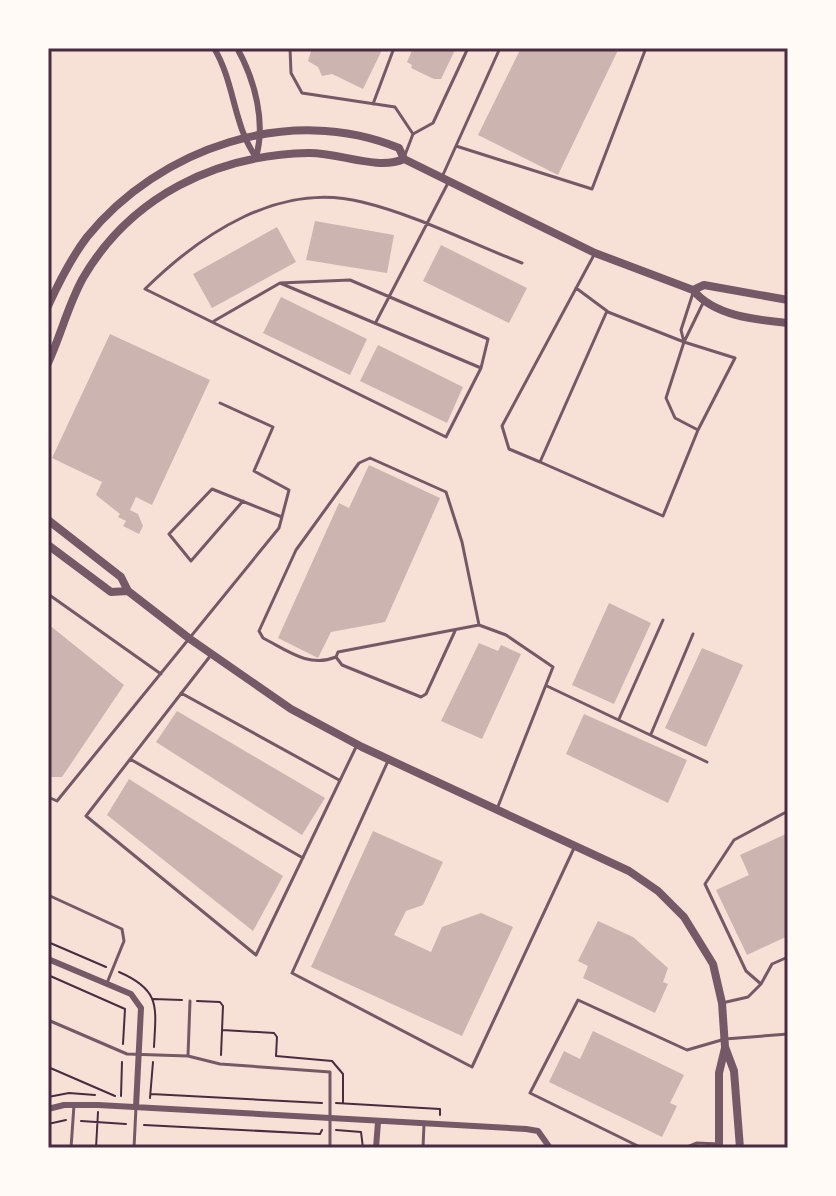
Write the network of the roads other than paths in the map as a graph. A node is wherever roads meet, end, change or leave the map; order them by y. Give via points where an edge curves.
1 (214, 48) edge
2 (237, 48) edge
3 (290, 48) edge
4 (394, 48) edge
5 (468, 48) edge
6 (500, 48) edge
7 (646, 48) edge
8 (373, 104) junction
9 (263, 134) junction
10 (413, 134) junction
11 (241, 137) junction
12 (456, 146) junction
13 (256, 157) junction
14 (404, 159) junction
15 (446, 178) junction
16 (426, 226) junction
17 (595, 253) junction
18 (522, 263) dead end
19 (280, 283) junction
20 (576, 288) junction
21 (693, 290) junction
22 (390, 297) junction
23 (788, 300) edge
24 (703, 303) junction
25 (48, 306) edge
26 (607, 311) junction
27 (213, 322) junction
28 (788, 323) edge
29 (375, 324) junction
30 (684, 342) junction
31 (48, 363) edge
32 (481, 368) junction
33 (220, 403) dead end
34 (698, 430) junction
35 (540, 462) junction
36 (243, 501) junction
37 (283, 518) junction
38 (48, 520) edge
39 (48, 545) edge
40 (128, 591) junction
41 (48, 594) edge
42 (663, 620) dead end
43 (479, 625) junction
44 (455, 631) junction
45 (693, 634) dead end
46 (190, 639) junction
47 (211, 655) junction
48 (336, 657) junction
49 (161, 674) junction
50 (547, 686) junction
51 (181, 693) junction
52 (619, 720) junction
53 (650, 735) junction
54 (357, 745) junction
55 (130, 759) junction
56 (389, 760) junction
57 (707, 762) dead end
58 (339, 781) junction
59 (48, 797) edge
60 (497, 809) junction
61 (788, 811) edge
62 (575, 846) junction
63 (303, 858) junction
64 (48, 895) edge
65 (788, 957) edge
66 (48, 959) edge
67 (761, 984) junction
68 (106, 985) junction
69 (190, 1001) road end
70 (722, 1003) junction
71 (48, 1020) edge
72 (788, 1034) edge
73 (725, 1043) junction
74 (138, 1056) junction
75 (188, 1056) junction
76 (74, 1105) junction
77 (136, 1107) junction
78 (48, 1109) edge
79 (331, 1118) junction
80 (378, 1122) junction
81 (424, 1124) junction
82 (719, 1146) edge
83 (71, 1148) edge
84 (134, 1148) edge
85 (330, 1148) edge
86 (376, 1148) edge
87 (423, 1148) edge
88 (550, 1148) edge
89 (642, 1148) edge
90 (685, 1148) edge
91 (740, 1148) edge

1 - 11 street via 231,82
2 - 9 street
3 - 8 lane via 291,73 302,93
4 - 8 lane
5 - 10 lane via 433,123
6 - 12 lane
7 - 12 lane via 592,189
8 - 10 lane via 395,107
9 - 11 street
9 - 13 street
9 - 14 street via 341,133 399,148
10 - 14 lane
11 - 13 street
11 - 25 street via 171,167 124,200 77,251
12 - 15 lane
13 - 14 street via 340,154 391,165
13 - 31 street via 175,187 133,221 84,278
14 - 15 street
15 - 16 lane
15 - 17 street
16 - 18 lane
16 - 22 lane
16 - 27 lane via 360,201 306,198 248,212 182,252 145,289
17 - 20 lane
17 - 21 street
19 - 22 lane via 350,280
19 - 27 lane
19 - 29 lane
20 - 26 lane
20 - 35 lane via 502,426 509,449
21 - 23 street via 704,285
21 - 24 street
21 - 30 lane via 681,330
22 - 29 lane
22 - 32 lane via 488,339
24 - 28 street
24 - 30 lane
26 - 30 lane
26 - 35 lane
27 - 32 lane via 446,437
29 - 32 lane
30 - 34 lane via 666,398 675,418
30 - 34 lane via 735,358
33 - 37 lane via 273,427 254,471 289,490
34 - 35 lane via 663,516
36 - 36 lane via 191,561 169,534 212,489
36 - 37 lane
37 - 46 lane
38 - 40 street via 121,577
39 - 40 street via 111,592
40 - 46 street
41 - 49 lane
42 - 52 lane
43 - 44 lane
43 - 48 lane via 446,492 370,458 359,463 296,550 259,624 263,638 309,661
43 - 50 lane via 541,656 553,667
44 - 48 lane via 338,652
44 - 48 lane via 421,697 342,665
45 - 53 lane
46 - 47 street
46 - 49 lane
47 - 51 lane
47 - 54 street
49 - 59 lane via 57,801
50 - 52 lane
50 - 60 lane
51 - 55 lane
51 - 58 lane
52 - 53 lane
53 - 57 lane
54 - 56 street
54 - 58 lane
55 - 63 lane
55 - 63 lane via 86,816 256,955
56 - 60 street
56 - 62 lane via 292,973 472,1067
58 - 63 lane
60 - 62 street
61 - 67 lane via 734,840 705,884 746,971
62 - 70 street via 629,871 684,917 713,964
64 - 68 lane via 122,929 124,941
65 - 67 lane via 772,964
66 - 68 street
67 - 70 lane via 748,997
68 - 74 street via 131,994 141,1008
69 - 75 lane
70 - 73 street
71 - 74 lane
72 - 73 lane
73 - 82 street via 719,1073
73 - 89 lane via 687,1050 578,1000 530,1093
73 - 91 street via 734,1071
74 - 75 lane
74 - 77 street
75 - 79 lane via 220,1064 323,1069 333,1076
76 - 77 street
76 - 78 street
76 - 83 lane
77 - 79 street
77 - 84 lane
79 - 80 street
79 - 85 lane
80 - 81 street
80 - 86 street
81 - 87 lane
81 - 88 street via 538,1131
82 - 90 lane via 697,1143

